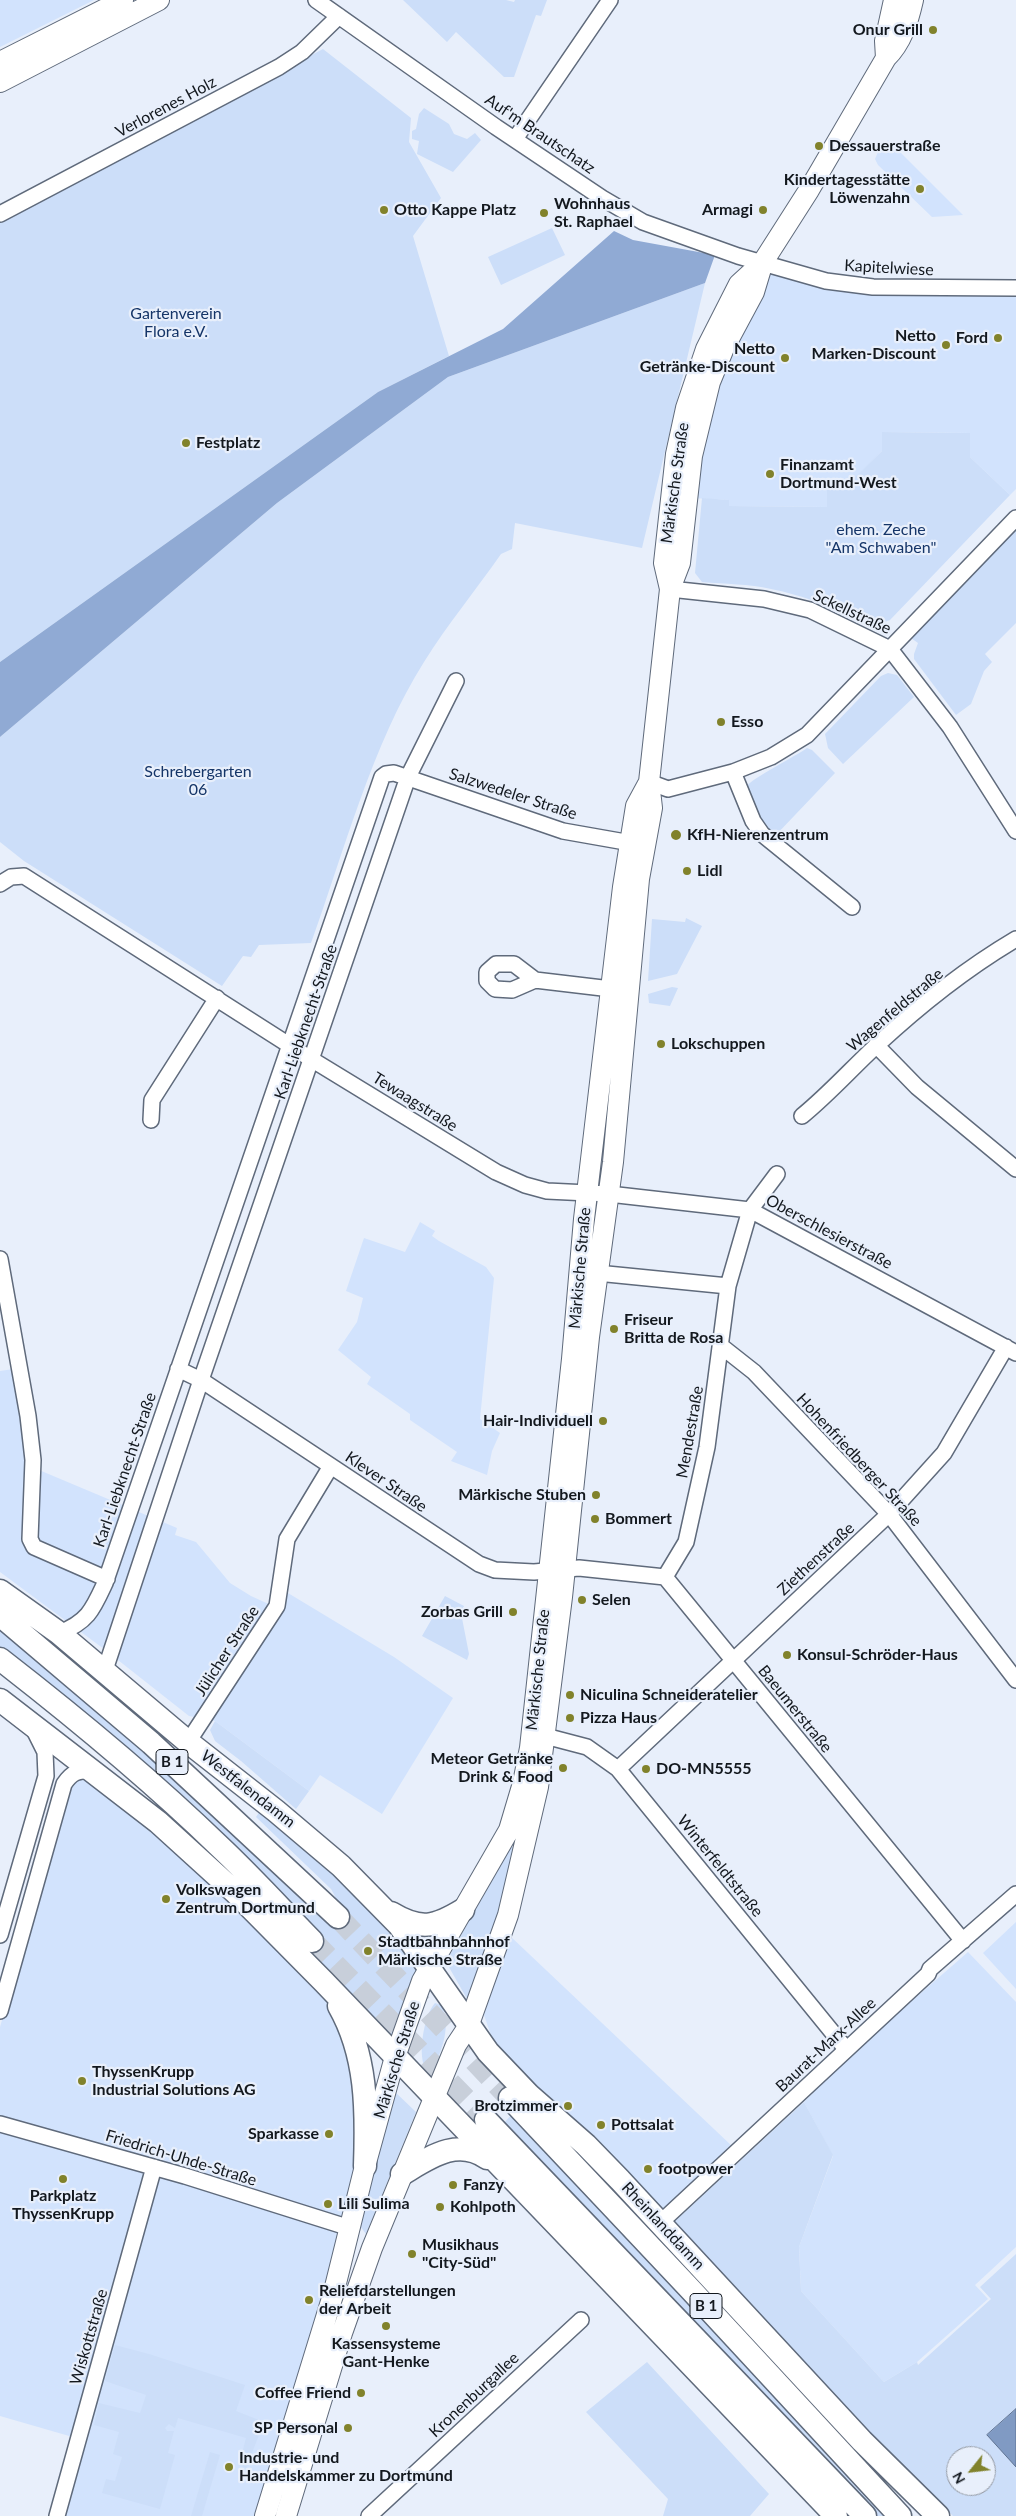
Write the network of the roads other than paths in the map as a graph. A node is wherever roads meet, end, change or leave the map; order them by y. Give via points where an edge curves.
1 (122, 0) edge
2 (159, 0) edge
3 (316, 0) edge
4 (610, 0) edge
5 (894, 0) edge
6 (912, 0) edge
7 (339, 16) junction
8 (886, 58) junction
9 (0, 62) edge
10 (0, 82) edge
11 (515, 139) junction
12 (0, 214) edge
13 (762, 262) junction
14 (1016, 288) edge
15 (1016, 518) edge
16 (670, 589) junction
17 (890, 649) junction
18 (456, 681) dead end
19 (732, 772) junction
20 (386, 774) joint
21 (408, 777) junction
22 (649, 782) junction
23 (1016, 831) edge
24 (631, 843) junction
25 (0, 884) edge
26 (852, 907) dead end
27 (1016, 939) edge
28 (535, 980) dead end
29 (611, 989) junction
30 (217, 998) junction
31 (289, 1044) junction
32 (876, 1045) junction
33 (311, 1059) junction
34 (802, 1116) dead end
35 (151, 1120) dead end
36 (1016, 1169) edge
37 (777, 1174) dead end
38 (587, 1194) junction
39 (609, 1194) junction
40 (750, 1210) junction
41 (0, 1259) edge
42 (597, 1273) junction
43 (728, 1286) junction
44 (721, 1346) junction
45 (1011, 1350) edge
46 (178, 1369) junction
47 (201, 1380) junction
48 (331, 1466) junction
49 (889, 1514) junction
50 (557, 1570) junction
51 (665, 1577) junction
52 (106, 1580) junction
53 (0, 1591) edge
54 (131, 1592) junction
55 (0, 1615) edge
56 (59, 1633) junction
57 (0, 1659) edge
58 (733, 1661) junction
59 (105, 1670) junction
60 (1016, 1680) edge
61 (0, 1700) edge
62 (34, 1728) junction
63 (545, 1736) junction
64 (188, 1742) junction
65 (618, 1768) junction
66 (92, 1770) junction
67 (1016, 1894) edge
68 (384, 1908) junction
69 (463, 1910) junction
70 (338, 1917) tunnel mouth
71 (0, 1936) edge
72 (312, 1941) tunnel mouth
73 (964, 1941) junction
74 (431, 1969) junction
75 (324, 1982) junction
76 (0, 2011) edge
77 (468, 2027) junction
78 (846, 2049) junction
79 (396, 2057) junction
80 (510, 2098) tunnel mouth
81 (435, 2099) junction
82 (486, 2120) tunnel mouth
83 (0, 2124) edge
84 (365, 2166) junction
85 (154, 2167) junction
86 (402, 2174) junction
87 (510, 2176) junction
88 (660, 2223) junction
89 (350, 2228) junction
90 (372, 2248) junction
91 (581, 2320) dead end
92 (276, 2515) edge
93 (57, 2516) edge
94 (368, 2516) edge
95 (836, 2516) edge
96 (865, 2516) edge
97 (900, 2516) edge
98 (938, 2516) edge

1 - 9 main road
2 - 10 main road
3 - 7 street, Auf'm Brautschatz
4 - 11 street
5 - 8 main road via 885,41
6 - 8 main road, Märkische Straße via 897,47
7 - 11 street, Auf'm Brautschatz
7 - 12 street, Verlorenes Holz via 302,52 279,67
8 - 13 main road, Märkische Straße via 809,190
11 - 13 street, Auf'm Brautschatz via 643,222 730,254
13 - 14 street, Kapitelwiese via 826,281 873,288
13 - 16 main road, Märkische Straße via 739,284 725,309 699,367 686,408 676,454 664,563
15 - 17 street
16 - 17 street, Sckellstraße via 764,599 810,610
16 - 22 main road, Märkische Straße
17 - 19 street via 807,735 771,756
17 - 23 street, Sckellstraße via 950,728
18 - 21 street, Karl-Liebknecht-Straße
19 - 22 street via 668,789
19 - 26 street via 762,834
20 - 21 street, Salzwedeler Straße
20 - 31 street, Karl-Liebknecht-Straße
21 - 24 street, Salzwedeler Straße via 563,831
21 - 33 street, Karl-Liebknecht-Straße
22 - 24 main road, Märkische Straße via 636,806
22 - 39 main road, Märkische Straße via 652,808 639,879
24 - 29 main road, Märkische Straße
25 - 30 street, Tewaagstraße via 11,877 24,876
27 - 32 street, Wagenfeldstraße via 991,954
28 - 29 street
29 - 38 main road, Märkische Straße
30 - 31 street, Tewaagstraße
30 - 35 street via 152,1100
31 - 33 street, Tewaagstraße
31 - 46 street, Karl-Liebknecht-Straße
32 - 34 street, Wagenfeldstraße
32 - 36 street via 917,1087
33 - 38 street, Tewaagstraße via 496,1172 547,1190
33 - 47 street, Karl-Liebknecht-Straße
37 - 40 street, Mendestraße
38 - 39 street, Tewaagstraße
38 - 50 main road, Märkische Straße
39 - 40 street, Oberschlesierstraße
39 - 42 main road, Märkische Straße
40 - 43 street, Mendestraße
40 - 45 street, Oberschlesierstraße
41 - 52 street via 33,1460 30,1539 34,1548
42 - 43 street, Märkische Straße
42 - 50 main road, Märkische Straße
43 - 44 street, Mendestraße
44 - 49 street, Hohenfriedberger Straße via 754,1372
44 - 51 street, Mendestraße via 707,1447 686,1542
45 - 49 street, Ziethenstraße via 944,1452
46 - 47 street
46 - 52 street, Karl-Liebknecht-Straße
47 - 48 street, Klever Straße
47 - 54 street, Karl-Liebknecht-Straße
48 - 50 street, Klever Straße via 479,1564 495,1570
48 - 64 street, Jülicher Straße via 287,1539 277,1606
49 - 58 street, Ziethenstraße
49 - 60 street, Hohenfriedberger Straße
50 - 51 street via 588,1569
50 - 63 main road, Märkische Straße
50 - 69 main road, Märkische Straße via 523,1783 509,1830
51 - 58 street, Baeumerstraße
52 - 54 street
52 - 56 street, Karl-Liebknecht-Straße via 86,1618
53 - 56 main road, Westfalendamm
54 - 59 street, Karl-Liebknecht-Straße
55 - 70 main road, Westfalendamm / B 1 via 151,1743
56 - 59 main road, Westfalendamm
57 - 72 main road via 147,1780 220,1847
58 - 65 street, Ziethenstraße
58 - 73 street, Baeumerstraße
59 - 64 main road, Westfalendamm
61 - 62 main road
62 - 66 main road
62 - 71 street via 46,1752 46,1776
63 - 65 street, Winterfeldtstraße via 587,1748
63 - 77 main road, Märkische Straße via 538,1787 508,1915
64 - 68 main road, Westfalendamm via 308,1837
65 - 78 street, Winterfeldtstraße
66 - 75 main road via 177,1838
66 - 76 street via 76,1771 64,1784
67 - 73 street, Baurat-Marx-Allee
68 - 69 main road via 409,1924 418,1925 439,1924
68 - 74 main road, Westfalendamm
69 - 74 main road, Märkische Straße
73 - 78 street, Baurat-Marx-Allee
74 - 77 main road, Rheinlanddamm
74 - 79 main road, Märkische Straße via 422,1981
75 - 79 main road
75 - 84 main road via 352,2033 359,2056 366,2104
77 - 81 main road, Märkische Straße via 456,2045
77 - 88 main road, Rheinlanddamm via 510,2076 586,2146
78 - 88 street, Baurat-Marx-Allee
79 - 81 main road
79 - 84 main road, Märkische Straße
80 - 97 main road, Rheinlanddamm / B 1
81 - 86 main road, Märkische Straße
81 - 87 main road
82 - 96 main road, B 1
83 - 85 street, Friedrich-Uhde-Straße
84 - 89 main road, Märkische Straße
85 - 89 street, Friedrich-Uhde-Straße
85 - 93 street, Wiskottstraße
86 - 87 main road via 436,2154 459,2148 485,2156
86 - 90 main road, Märkische Straße
87 - 95 main road
88 - 98 main road, Rheinlanddamm via 862,2441
89 - 90 main road
89 - 92 main road, Märkische Straße
90 - 92 main road, Märkische Straße
91 - 94 street, Kronenburgallee

